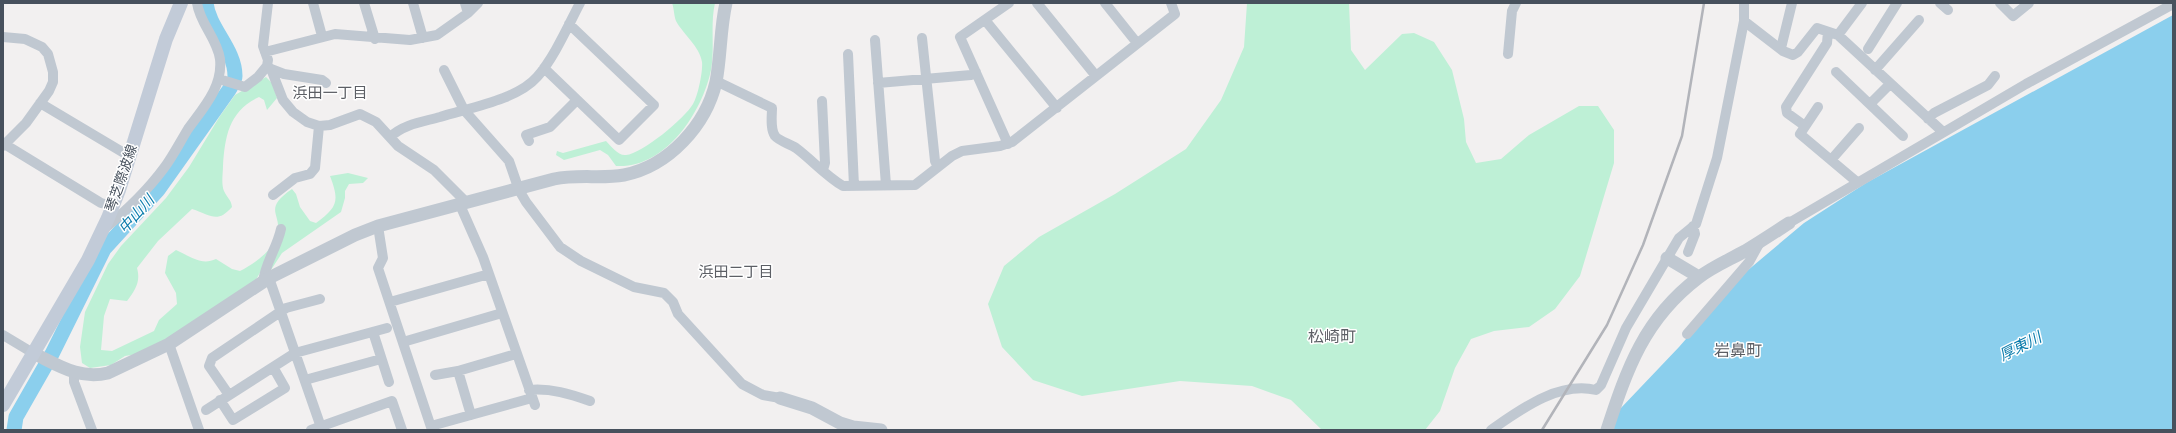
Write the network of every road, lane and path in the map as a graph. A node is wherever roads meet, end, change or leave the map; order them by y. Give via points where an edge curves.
1 (196, 3) edge
2 (268, 3) edge
3 (313, 3) edge
4 (364, 3) edge
5 (413, 3) edge
6 (465, 3) edge
7 (478, 3) edge
8 (580, 3) edge
9 (726, 3) edge
10 (1009, 3) edge
11 (1038, 3) edge
12 (1105, 3) edge
13 (1171, 3) edge
14 (1516, 3) edge
15 (1744, 3) edge
16 (1792, 3) edge
17 (1862, 3) edge
18 (1897, 3) edge
19 (2000, 3) edge
20 (2029, 3) edge
21 (180, 4) edge
22 (2173, 4) edge
23 (468, 13) junction
24 (985, 20) junction
25 (1919, 20) dead end
26 (1744, 21) junction
27 (569, 24) junction
28 (1833, 33) junction
29 (322, 36) junction
30 (3, 37) edge
31 (423, 38) junction
32 (922, 38) dead end
33 (375, 39) junction
34 (874, 40) dead end
35 (1137, 43) junction
36 (1781, 48) junction
37 (1868, 49) dead end
38 (265, 52) junction
39 (848, 54) dead end
40 (1508, 54) dead end
41 (269, 68) junction
42 (544, 68) junction
43 (444, 70) dead end
44 (1875, 70) junction
45 (976, 72) junction
46 (1836, 72) dead end
47 (1096, 76) junction
48 (1995, 76) dead end
49 (926, 79) junction
50 (222, 80) junction
51 (716, 81) junction
52 (326, 83) dead end
53 (878, 83) junction
54 (1890, 84) junction
55 (577, 100) junction
56 (822, 101) dead end
57 (40, 103) junction
58 (1870, 104) junction
59 (1818, 107) dead end
60 (1057, 108) junction
61 (464, 110) junction
62 (1928, 119) junction
63 (319, 126) junction
64 (1805, 126) junction
65 (1859, 128) dead end
66 (1943, 132) junction
67 (1903, 136) dead end
68 (390, 137) junction
69 (528, 142) dead end
70 (1008, 144) junction
71 (4, 145) edge
72 (129, 156) junction
73 (1831, 160) junction
74 (938, 167) junction
75 (823, 170) junction
76 (1857, 182) junction
77 (886, 185) junction
78 (854, 186) junction
79 (519, 190) junction
80 (273, 195) dead end
81 (464, 204) junction
82 (113, 206) junction
83 (1789, 223) joint
84 (378, 226) junction
85 (1693, 226) junction
86 (281, 229) dead end
87 (101, 232) junction
88 (1760, 242) junction
89 (1688, 252) dead end
90 (1667, 258) junction
91 (488, 274) junction
92 (1699, 278) junction
93 (266, 280) junction
94 (320, 299) dead end
95 (390, 302) junction
96 (281, 312) junction
97 (502, 314) junction
98 (387, 328) dead end
99 (373, 332) junction
100 (1687, 334) dead end
101 (3, 335) edge
102 (403, 342) junction
103 (168, 344) junction
104 (295, 353) junction
105 (516, 354) junction
106 (43, 358) junction
107 (381, 359) junction
108 (273, 367) junction
109 (458, 371) junction
110 (74, 374) junction
111 (435, 376) dead end
112 (304, 380) junction
113 (388, 382) dead end
114 (225, 398) junction
115 (532, 398) junction
116 (780, 398) joint
117 (590, 401) dead end
118 (3, 404) edge
119 (206, 410) dead end
120 (471, 415) junction
121 (431, 428) edge
122 (318, 429) edge
123 (92, 430) edge
124 (199, 430) edge
125 (402, 430) edge
126 (881, 430) edge
127 (1491, 430) edge
128 (1607, 430) edge

1 - 50 street via 220,57
2 - 38 street via 263,46
3 - 29 street
4 - 33 street
5 - 31 street
6 - 23 street
7 - 23 street
8 - 27 street
9 - 51 street
10 - 24 street
11 - 47 street
12 - 35 street
13 - 35 street via 1175,14
14 - 40 street via 1512,11
15 - 26 street
16 - 36 street
17 - 28 street
18 - 37 street
19 - 20 street via 2013,16
21 - 72 main road, 琴芝際波線 via 166,39
22 - 66 street
23 - 31 street via 437,35
24 - 45 street via 960,37
24 - 60 street
25 - 44 street
26 - 36 street
26 - 85 street via 1717,158 1696,224
27 - 42 street
27 - 55 street via 654,105 619,140
28 - 36 street via 1817,28 1793,55
28 - 44 street
28 - 64 street via 1786,106 1787,113
29 - 33 street via 335,34
29 - 38 street
30 - 57 street via 34,42 48,54 52,64 53,82
31 - 33 street
32 - 49 street
34 - 53 street
35 - 47 street
38 - 41 street
39 - 78 street
41 - 50 street via 244,87
41 - 52 street
41 - 63 street via 287,106 303,119
42 - 55 street
42 - 61 street via 537,78 520,90
43 - 61 street
44 - 54 street
45 - 49 street via 971,75
45 - 70 street
46 - 58 street
47 - 60 street
48 - 62 street via 1988,85 1934,113
49 - 53 street
49 - 74 street via 935,161
50 - 87 street via 164,167 140,197
51 - 75 street via 772,108 775,137 790,144
51 - 79 street via 709,103 692,131 655,163 623,175 565,177
53 - 77 street
54 - 58 street
54 - 62 street
55 - 69 street via 550,127 526,135
56 - 75 street via 825,163
57 - 71 street via 26,123
57 - 72 street
58 - 67 street
59 - 64 street
60 - 70 street
61 - 68 street via 402,127
61 - 79 street via 509,160
62 - 66 street
63 - 68 street via 330,125 360,114 372,119
63 - 80 street via 315,168 310,174 295,178
64 - 73 street via 1800,134
65 - 73 street
66 - 76 street
68 - 81 street via 434,170
70 - 74 street via 962,151
71 - 82 street via 101,203
72 - 82 main road, 琴芝際波線
73 - 76 street
74 - 77 street via 915,185
75 - 78 street via 833,181 843,186
76 - 83 street
77 - 78 street
79 - 81 street
79 - 116 street via 560,247 581,261 634,287 664,293 673,302 678,314 742,384 763,396
81 - 84 street
81 - 91 street
82 - 87 main road, 琴芝際波線
83 - 88 street
84 - 93 street
84 - 95 street via 383,258 378,268
85 - 89 street via 1695,234
85 - 90 street via 1679,238
86 - 93 street via 278,243 264,271
87 - 106 main road, 琴芝際波線
88 - 92 street
88 - 100 street via 1749,262
90 - 92 street
90 - 127 street via 1626,328 1596,390 1574,389 1558,392 1532,403
91 - 95 street
91 - 97 street
92 - 128 street via 1665,309 1642,339 1625,376
93 - 96 street
93 - 103 street
94 - 96 street via 286,308
95 - 102 street
96 - 104 street
96 - 114 street via 212,358 209,366
97 - 102 street
97 - 105 street
98 - 99 street
99 - 104 street
99 - 107 street
101 - 106 street
102 - 121 street
103 - 110 street via 108,373
103 - 124 street
104 - 108 street
104 - 112 street
105 - 109 street
105 - 115 street
106 - 110 street
106 - 118 main road, 琴芝際波線
107 - 112 street
107 - 113 street
108 - 114 street
108 - 114 street via 285,388 233,420
109 - 111 street
109 - 120 street
110 - 123 street via 74,382
112 - 122 street
114 - 119 street
115 - 117 street via 542,389 565,392
115 - 120 street
116 - 126 street via 812,408 847,425
120 - 121 street
122 - 125 street via 392,401

